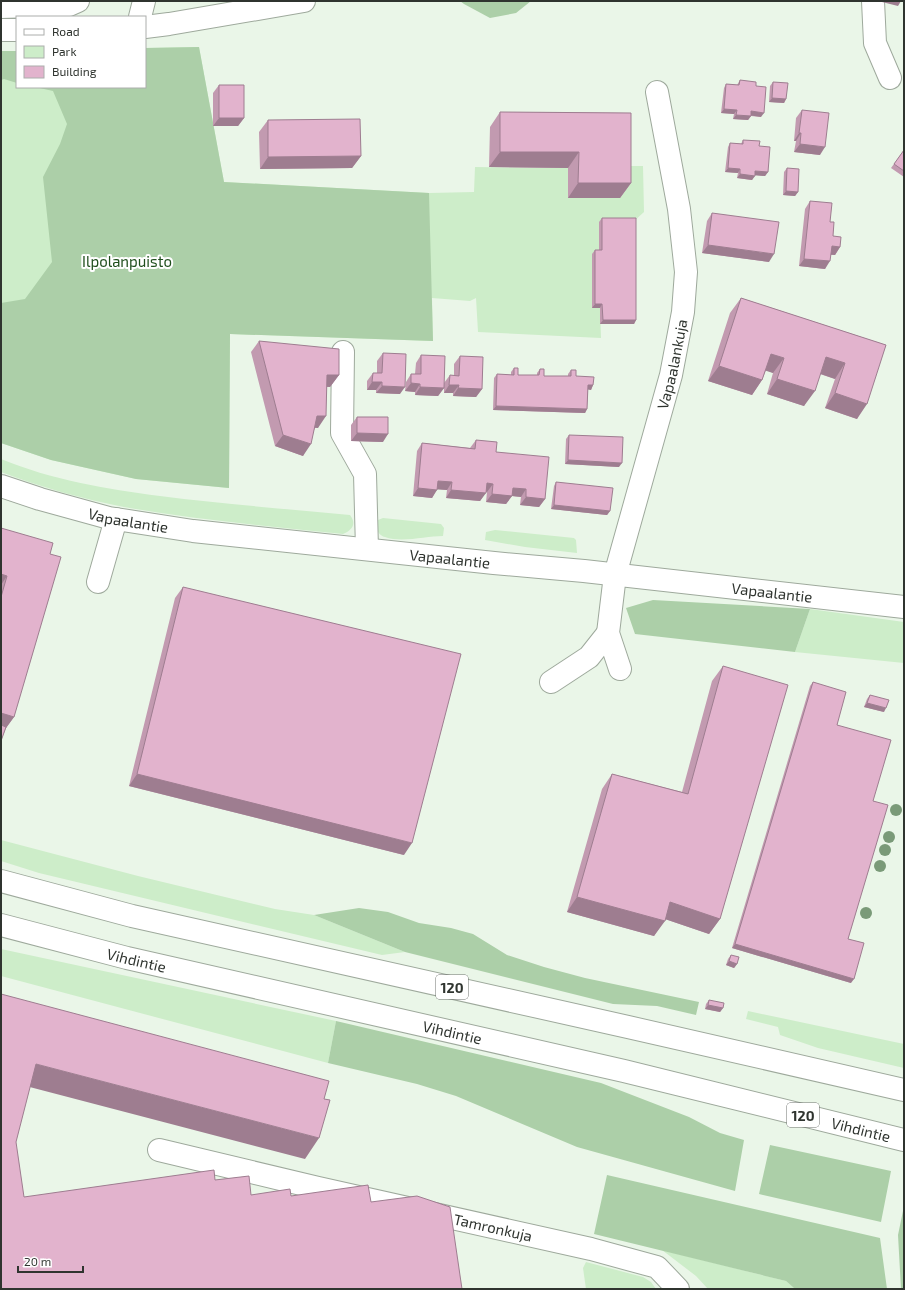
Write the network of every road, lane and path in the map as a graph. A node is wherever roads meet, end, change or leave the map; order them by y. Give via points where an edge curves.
1 (78, 1) edge
2 (144, 1) edge
3 (304, 1) edge
4 (873, 1) edge
5 (1, 7) edge
6 (140, 16) edge
7 (146, 27) edge
8 (1, 30) edge
9 (16, 30) edge
10 (890, 78) dead end
11 (658, 92) dead end
12 (342, 352) dead end
13 (1, 486) edge
14 (116, 519) junction
15 (367, 549) junction
16 (615, 575) junction
17 (98, 582) dead end
18 (904, 608) edge
19 (608, 633) junction
20 (620, 669) dead end
21 (551, 682) dead end
22 (1, 881) edge
23 (1, 925) edge
24 (904, 1090) edge
25 (904, 1140) edge
26 (159, 1150) dead end
27 (678, 1289) edge

1 - 5 main road via 69,5
2 - 6 main road
3 - 7 main road
4 - 10 main road via 875,43
8 - 9 main road
11 - 16 main road, Vapaalankuja via 679,209 686,272 683,312 671,374
12 - 15 main road via 342,433 365,474
13 - 14 main road, Vapaalantie
14 - 15 main road, Vapaalantie via 193,531
14 - 17 main road
15 - 16 main road, Vapaalantie
16 - 18 main road, Vapaalantie
16 - 19 main road, Vapaalankuja
19 - 20 main road
19 - 21 main road via 589,657
22 - 24 main road, 120 via 132,916
23 - 25 main road, Vihdintie / 120 via 127,958 624,1071
26 - 27 main road, Tamronkuja via 591,1249 657,1267

